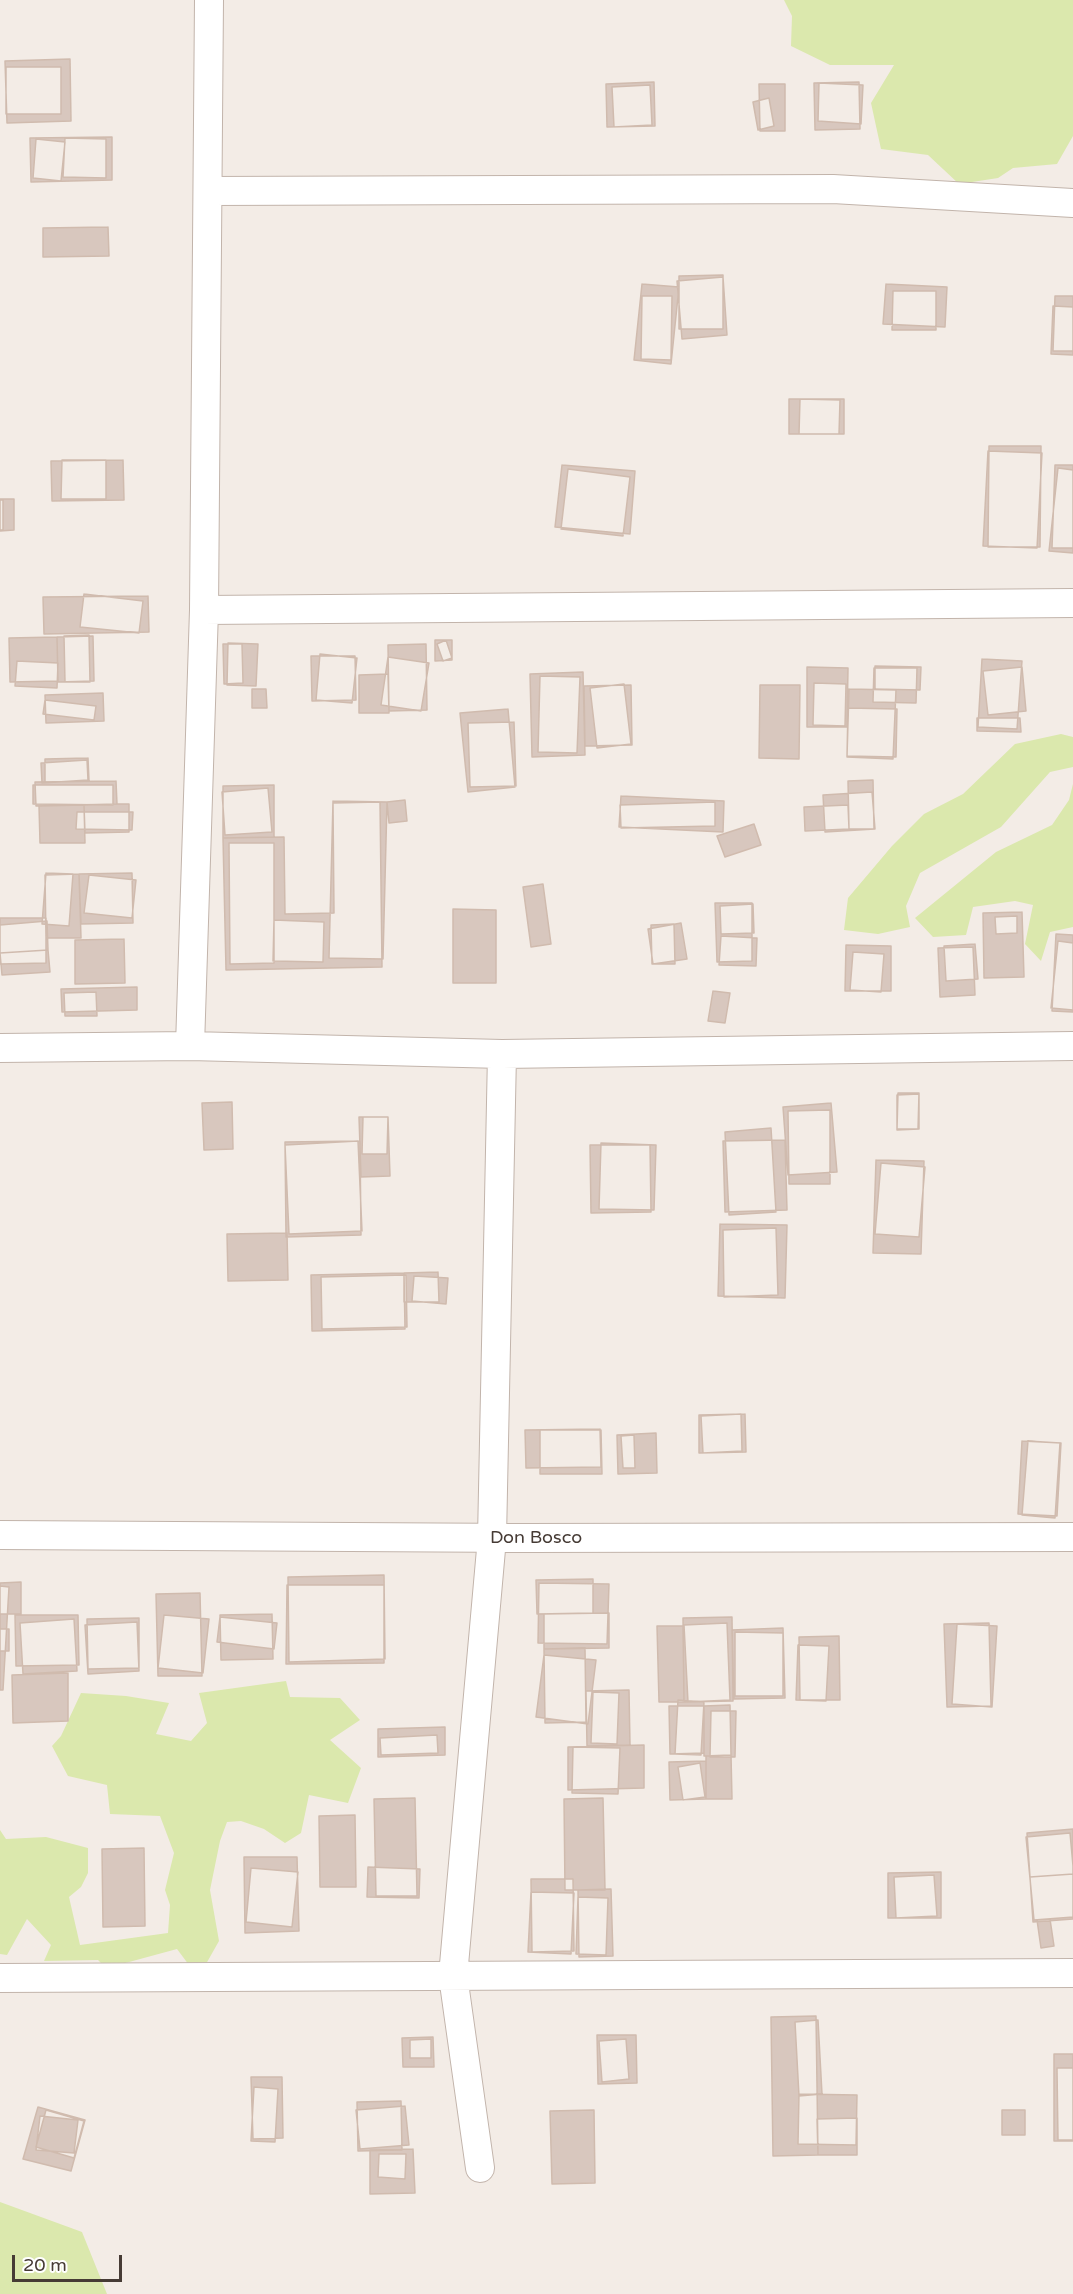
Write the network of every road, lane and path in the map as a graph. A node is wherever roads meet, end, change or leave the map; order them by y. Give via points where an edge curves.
1 (209, 0) edge
2 (208, 191) junction
3 (1073, 203) edge
4 (1073, 603) edge
5 (204, 610) junction
6 (190, 1046) junction
7 (1073, 1046) edge
8 (0, 1048) edge
9 (502, 1054) junction
10 (0, 1535) edge
11 (1073, 1537) edge
12 (492, 1538) junction
13 (1073, 1972) edge
14 (453, 1976) junction
15 (0, 1978) edge
16 (480, 2168) dead end

1 - 2 street
2 - 3 street via 833,189
2 - 5 street
4 - 5 street
5 - 6 street
6 - 8 street
6 - 9 street
7 - 9 street
9 - 12 street
10 - 12 street, Don Bosco
11 - 12 street, Don Bosco
12 - 14 street
13 - 14 street
14 - 15 street
14 - 16 street

